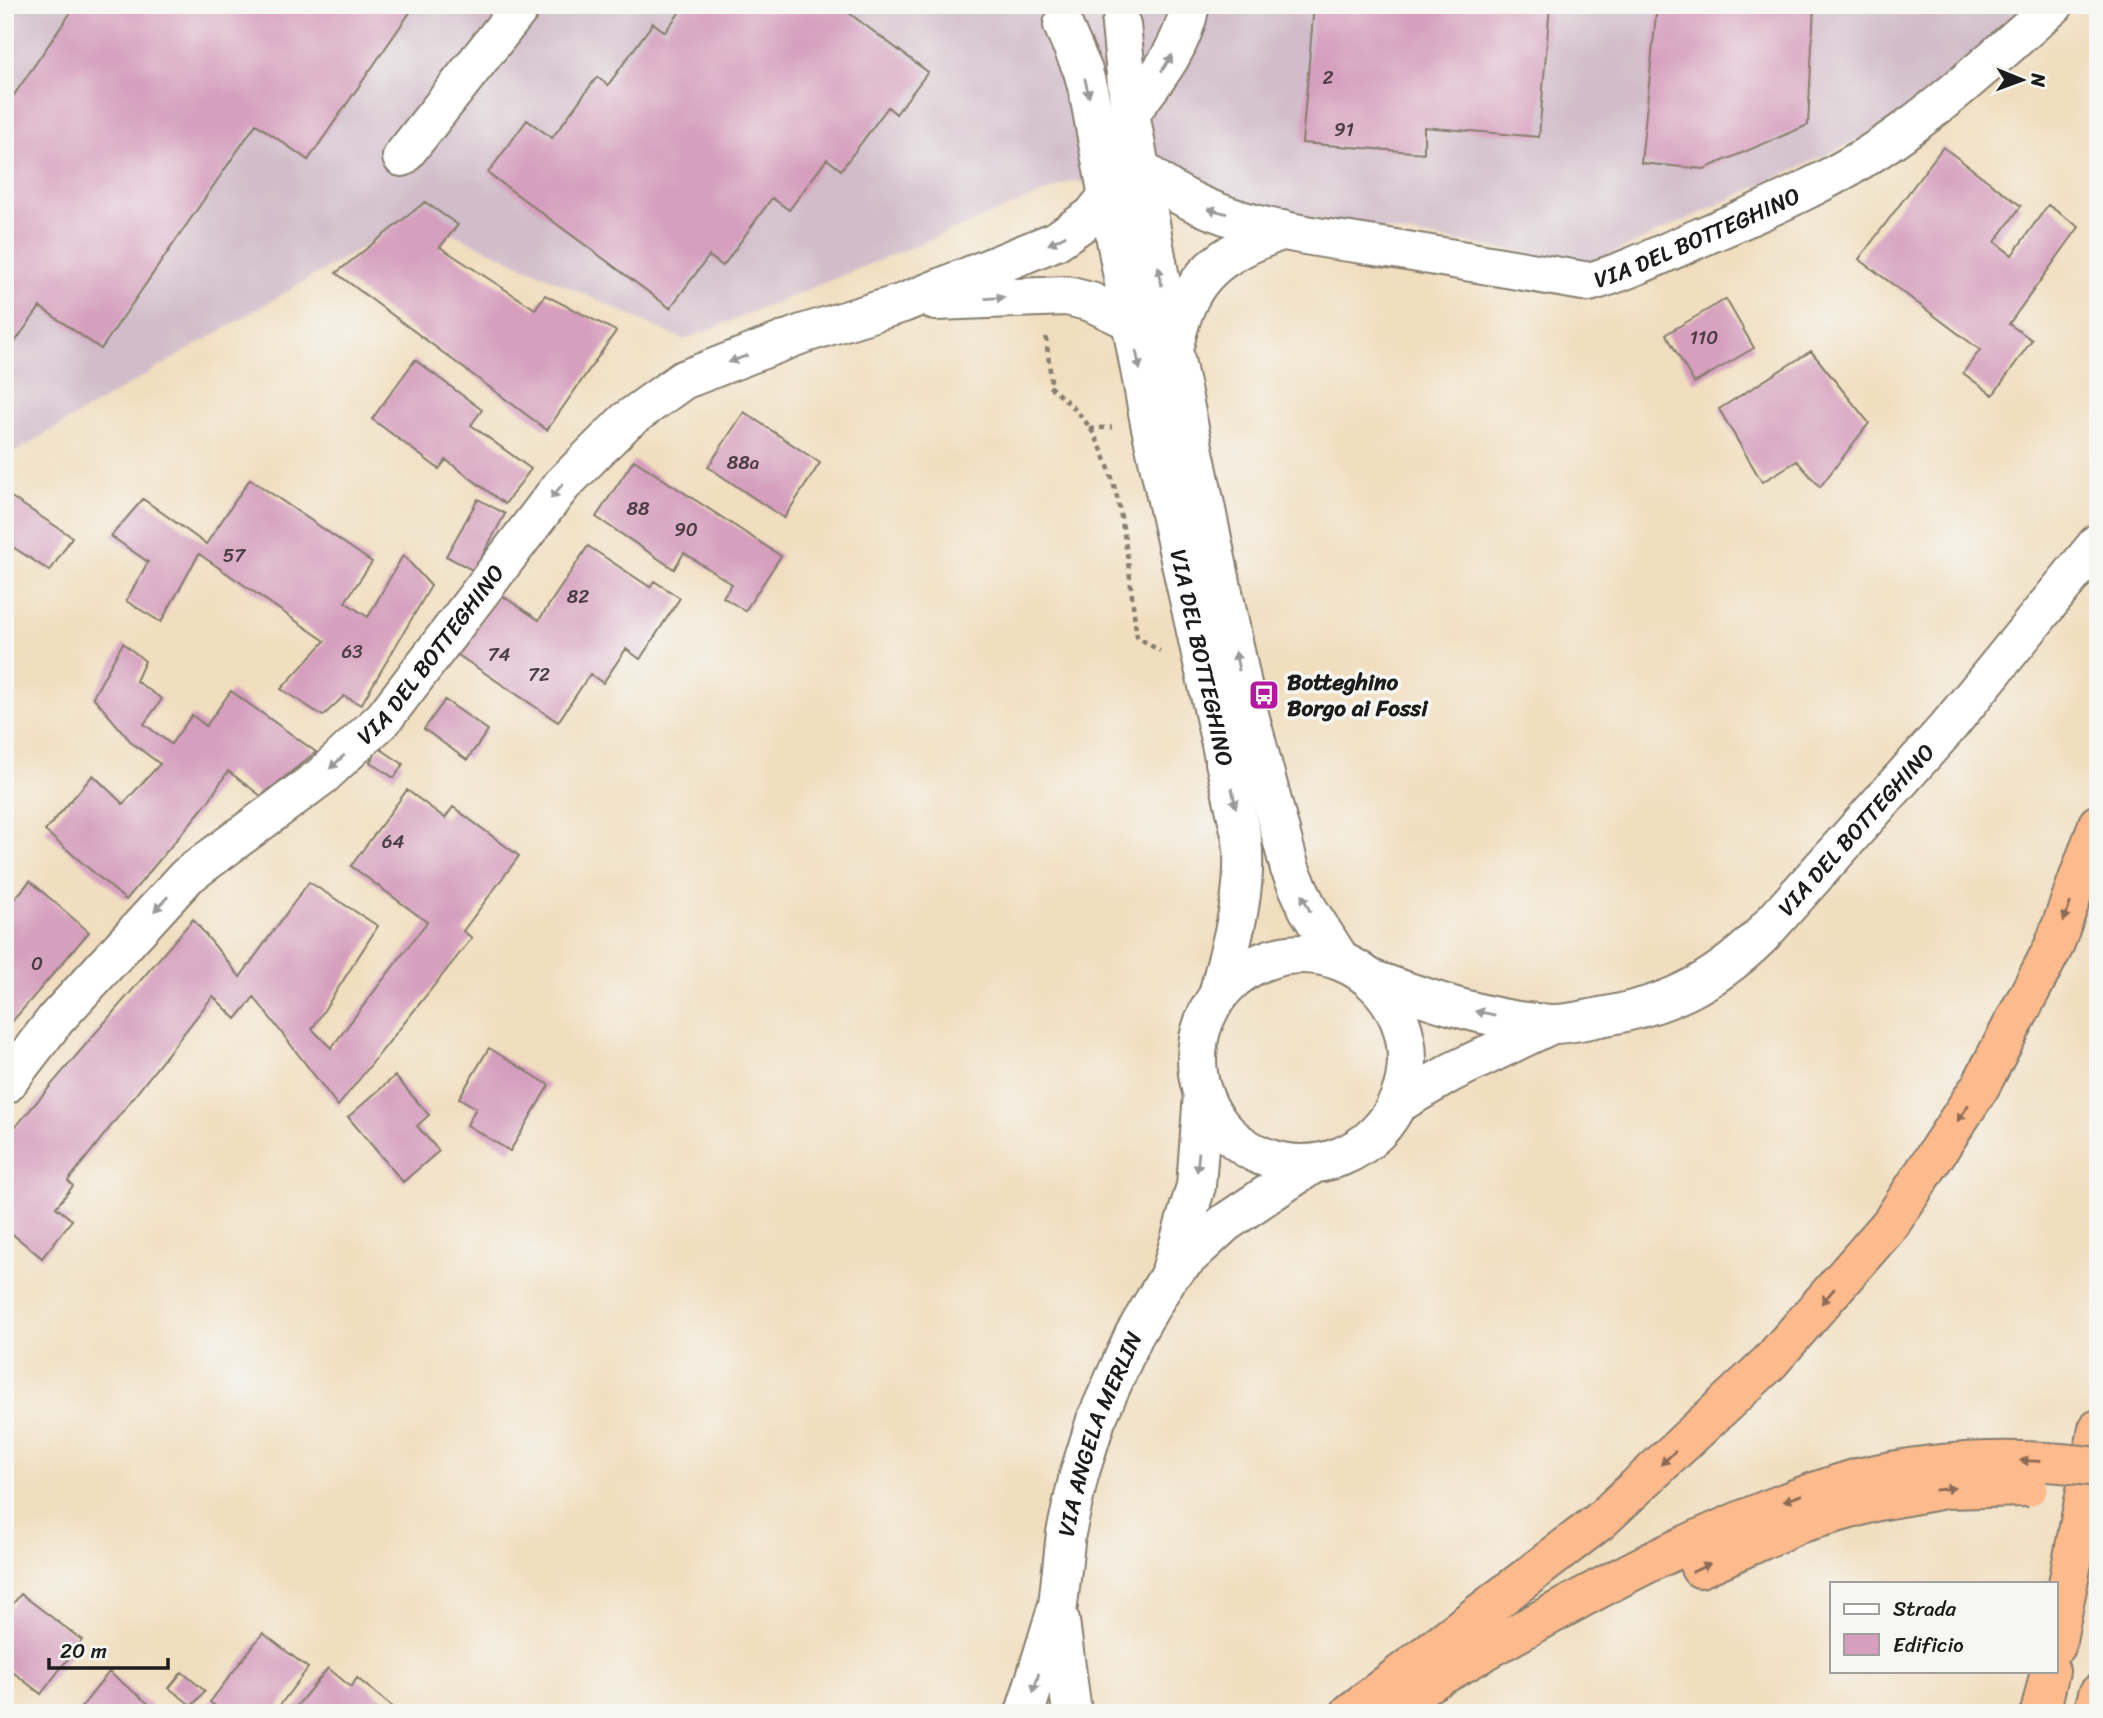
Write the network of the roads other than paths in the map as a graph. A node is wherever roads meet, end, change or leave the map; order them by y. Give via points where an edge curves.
1 (522, 5) edge
2 (1190, 5) edge
3 (2054, 5) edge
4 (1052, 11) edge
5 (1128, 15) edge
6 (1130, 113) junction
7 (402, 157) dead end
8 (1141, 168) junction
9 (1108, 196) junction
10 (1283, 230) junction
11 (903, 303) junction
12 (1131, 321) junction
13 (1173, 349) junction
14 (2098, 543) edge
15 (2098, 824) edge
16 (1356, 970) junction
17 (1218, 995) junction
18 (1552, 1024) junction
19 (5, 1085) edge
20 (1203, 1094) junction
21 (1396, 1105) junction
22 (1313, 1164) junction
23 (1170, 1274) junction
24 (2098, 1429) edge
25 (2098, 1466) edge
26 (1868, 1489) junction
27 (2098, 1493) edge
28 (1058, 1605) junction
29 (2058, 1636) edge
30 (2050, 1672) edge
31 (2098, 1694) edge
32 (1025, 1713) edge
33 (1072, 1713) edge
34 (1350, 1713) edge
35 (1374, 1713) edge
36 (1429, 1713) edge
37 (2040, 1713) edge
38 (2093, 1713) edge

1 - 7 street
6 -> 2 street via 1171,59
3 - 10 street, VIA DEL BOTTEGHINO via 1942,102 1866,156 1810,187 1612,276 1589,282
4 - 5 street via 1081,33 1099,33
4 -> 9 street, VIA DEL BOTTEGHINO via 1083,71
5 - 6 street, VIA DEL BOTTEGHINO
6 - 8 street, VIA DEL BOTTEGHINO
10 -> 8 street, VIA DEL BOTTEGHINO via 1192,203 1164,189
13 -> 8 street, VIA DEL BOTTEGHINO
9 -> 11 street, VIA DEL BOTTEGHINO via 1092,216 1056,241
9 - 12 street, VIA DEL BOTTEGHINO
10 - 13 street, VIA DEL BOTTEGHINO via 1239,248 1201,277 1183,310
11 -> 12 street, VIA DEL BOTTEGHINO via 1068,296
11 -> 19 street, VIA DEL BOTTEGHINO via 802,334 683,380 626,421 562,485 384,718 322,776 187,876 56,1019
12 -> 17 street, VIA DEL BOTTEGHINO via 1242,839 1239,907
16 -> 13 street, VIA DEL BOTTEGHINO via 1308,909 1290,869 1242,686
14 - 18 street, VIA DEL BOTTEGHINO via 1947,728 1742,954 1669,1001 1611,1016
15 -> 34 highway via 2048,958 1982,1085 1891,1223 1770,1362 1600,1521
16 - 17 street, VIA DEL BOTTEGHINO via 1315,953 1274,957 1237,975
18 -> 16 street, VIA DEL BOTTEGHINO via 1481,1013
16 - 21 street, VIA DEL BOTTEGHINO via 1394,1005 1405,1037 1405,1079
17 - 20 street, VIA DEL BOTTEGHINO via 1198,1042 1197,1069
18 - 21 street, VIA DEL BOTTEGHINO
20 - 22 street, VIA DEL BOTTEGHINO via 1220,1125 1246,1149 1279,1162
20 -> 23 street, VIA ANGELA MERLIN via 1196,1186
21 - 22 street, VIA DEL BOTTEGHINO via 1387,1121 1362,1145
22 - 23 street, VIA ANGELA MERLIN via 1225,1223
23 - 28 street, VIA ANGELA MERLIN via 1135,1335 1096,1420 1066,1533
24 - 29 highway
25 -> 26 highway, bridge via 1958,1460
26 -> 27 highway, bridge via 1990,1486
26 -> 35 highway via 1789,1499 1739,1520 1580,1599
36 -> 26 highway via 1573,1628 1769,1536 1831,1513
28 -> 32 street, VIA ANGELA MERLIN
28 - 33 street, VIA ANGELA MERLIN
30 - 37 highway
31 - 38 highway

